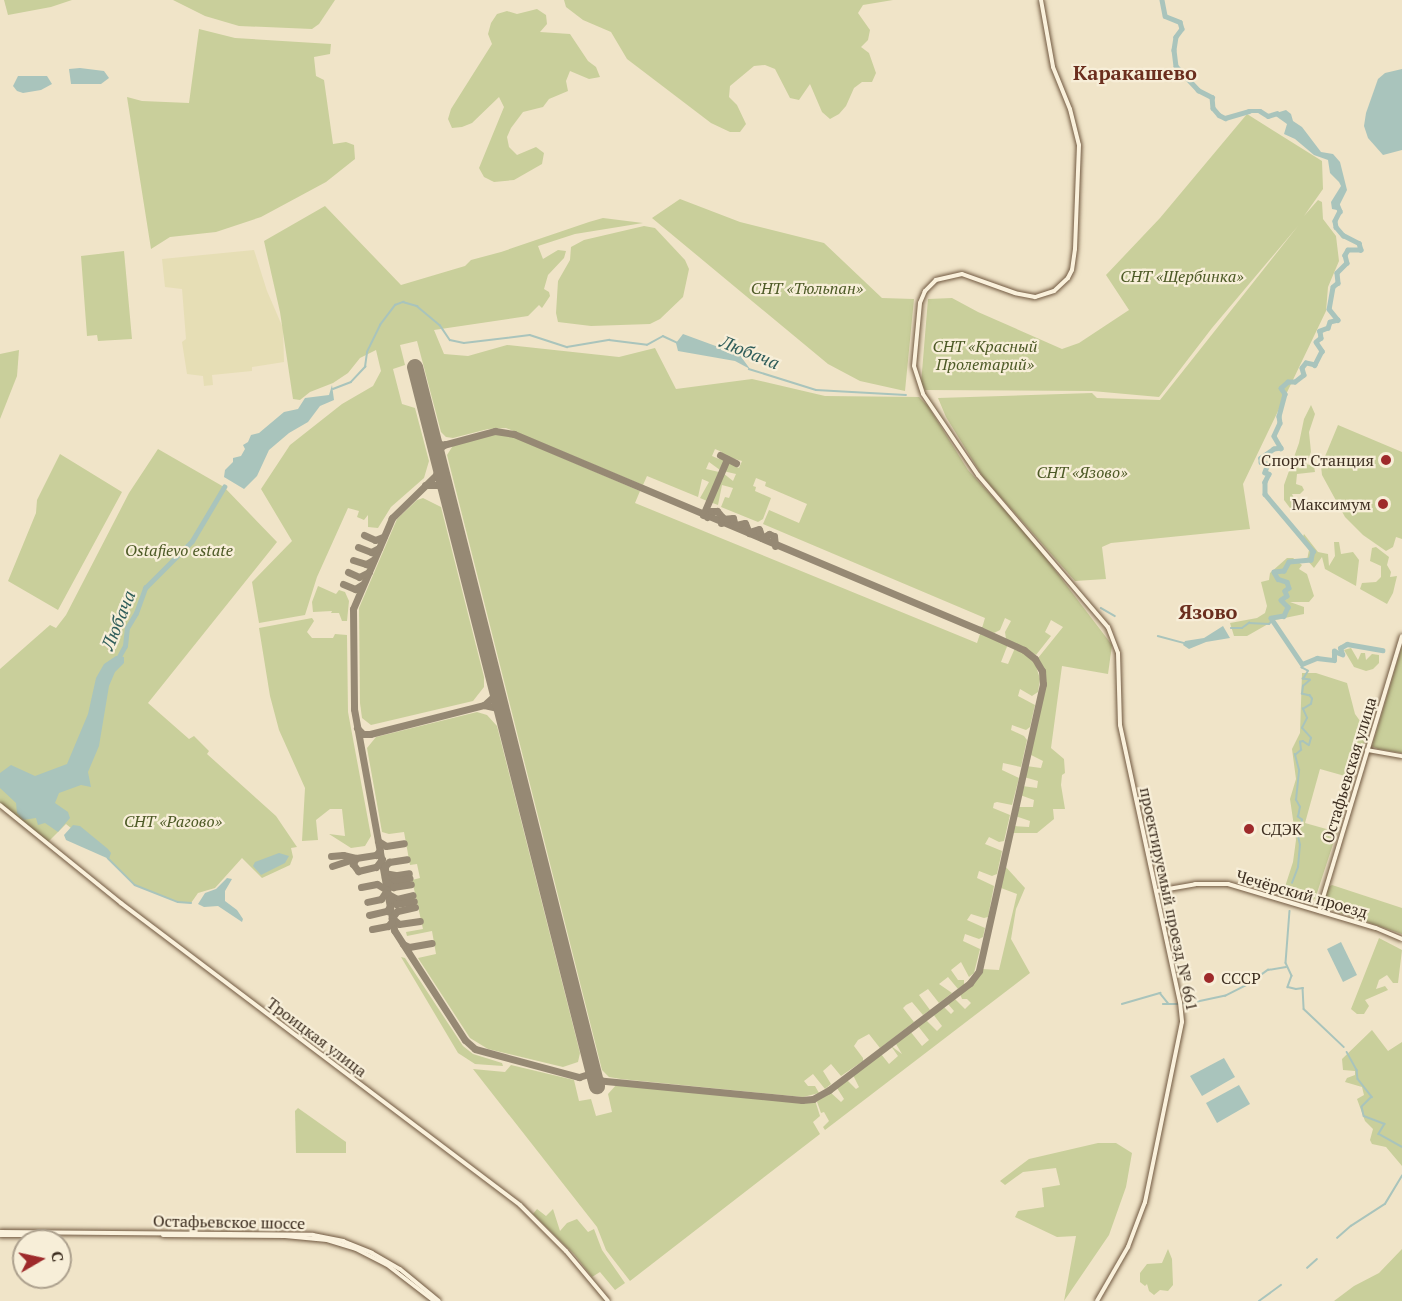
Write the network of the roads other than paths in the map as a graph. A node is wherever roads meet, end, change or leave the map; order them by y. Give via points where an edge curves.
1 (1041, 0) edge
2 (1402, 636) edge
3 (1367, 750) junction
4 (1402, 756) edge
5 (0, 804) edge
6 (1157, 891) junction
7 (1319, 911) junction
8 (1402, 939) edge
9 (0, 1233) edge
10 (434, 1301) edge
11 (439, 1301) edge
12 (608, 1301) edge
13 (1097, 1301) edge

1 - 6 main road, проектируемый проезд № 661 via 1053,67 1079,145 1072,270 1054,291 1035,297 962,273 936,280 920,303 914,366 924,394 978,475 1108,627 1118,653 1123,742
2 - 3 main road, Остафьевская улица
3 - 4 main road
3 - 7 main road, Остафьевская улица
5 - 12 main road, Троицкая улица via 121,903 520,1205
6 - 7 main road, Чечёрский проезд via 1195,884 1228,884
6 - 13 main road, проектируемый проезд № 661 via 1180,1002 1180,1033 1145,1203 1128,1247
7 - 8 main road, Чечёрский проезд
9 - 10 main road, Остафьевское шоссе via 312,1238 372,1256
9 - 11 main road, Остафьевское шоссе via 313,1235 372,1253 400,1269

